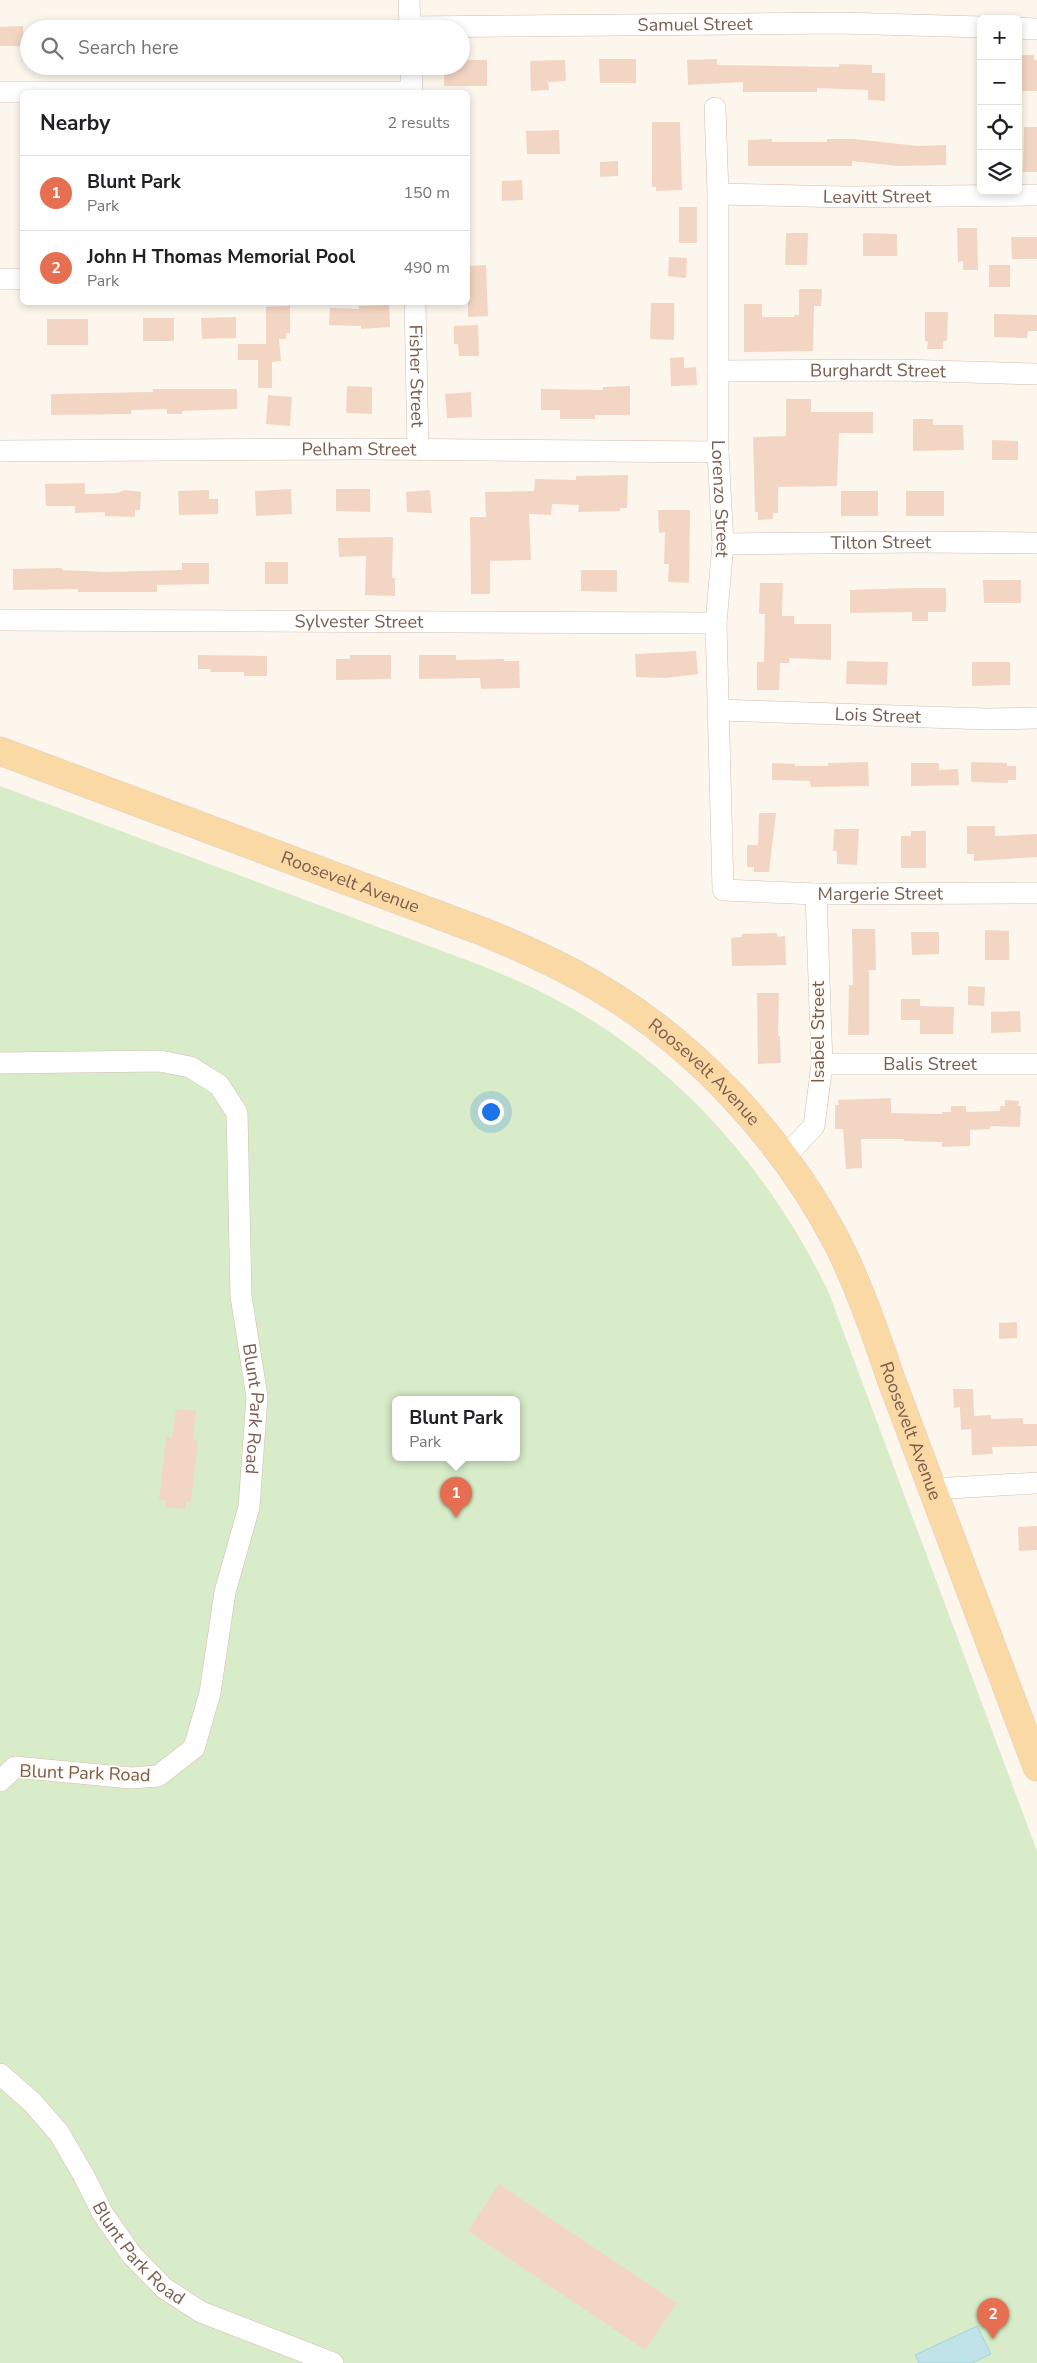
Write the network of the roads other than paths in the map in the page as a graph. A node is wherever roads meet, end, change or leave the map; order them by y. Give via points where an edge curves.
1 (409, 0) edge
2 (410, 20) edge
3 (470, 27) edge
4 (977, 27) edge
5 (1022, 28) edge
6 (1037, 28) edge
7 (411, 75) edge
8 (412, 90) edge
9 (0, 92) edge
10 (20, 92) edge
11 (715, 108) dead end
12 (718, 194) junction
13 (1037, 195) edge
14 (20, 279) edge
15 (0, 280) edge
16 (416, 305) edge
17 (718, 371) junction
18 (1037, 374) edge
19 (0, 450) edge
20 (418, 450) junction
21 (718, 452) junction
22 (1037, 543) edge
23 (723, 544) junction
24 (0, 620) edge
25 (716, 623) junction
26 (719, 710) junction
27 (1037, 718) edge
28 (0, 751) edge
29 (723, 890) joint
30 (1037, 893) edge
31 (816, 894) junction
32 (0, 1063) edge
33 (822, 1064) junction
34 (1037, 1064) edge
35 (784, 1158) junction
36 (1037, 1483) edge
37 (934, 1489) junction
38 (1037, 1767) edge
39 (0, 1781) edge
40 (0, 2074) edge
41 (333, 2363) edge

1 - 2 street
3 - 4 street, Samuel Street via 841,23
5 - 6 street
7 - 8 street
9 - 10 street
11 - 12 street, Lorenzo Street
12 - 13 street, Leavitt Street via 847,198
12 - 17 street, Lorenzo Street
14 - 15 street
16 - 20 street, Fisher Street
17 - 18 street, Burghardt Street via 899,370
17 - 21 street, Lorenzo Street
19 - 20 street, Pelham Street
20 - 21 street, Pelham Street
21 - 23 street, Lorenzo Street
22 - 23 street, Tilton Street
23 - 25 street, Lorenzo Street
24 - 25 street, Sylvester Street
25 - 26 street, Lorenzo Street
26 - 27 street, Lois Street
26 - 29 street, Lorenzo Street
28 - 35 main road, Roosevelt Avenue via 484,932 565,969 621,1001 670,1040 740,1106
29 - 31 street, Margerie Street
30 - 31 street, Margerie Street
31 - 33 street, Isabel Street
32 - 39 street, Blunt Park Road via 160,1061 190,1067 219,1084 237,1113 241,1296 257,1397 249,1508 225,1592 210,1693 194,1748 158,1776 131,1778 14,1767
33 - 34 street, Balis Street
33 - 35 street, Isabel Street via 814,1126
35 - 37 main road, Roosevelt Avenue via 822,1217 857,1286
36 - 37 street
37 - 38 main road, Roosevelt Avenue
40 - 41 street, Blunt Park Road via 32,2102 59,2133 103,2214 131,2254 164,2288 201,2312

